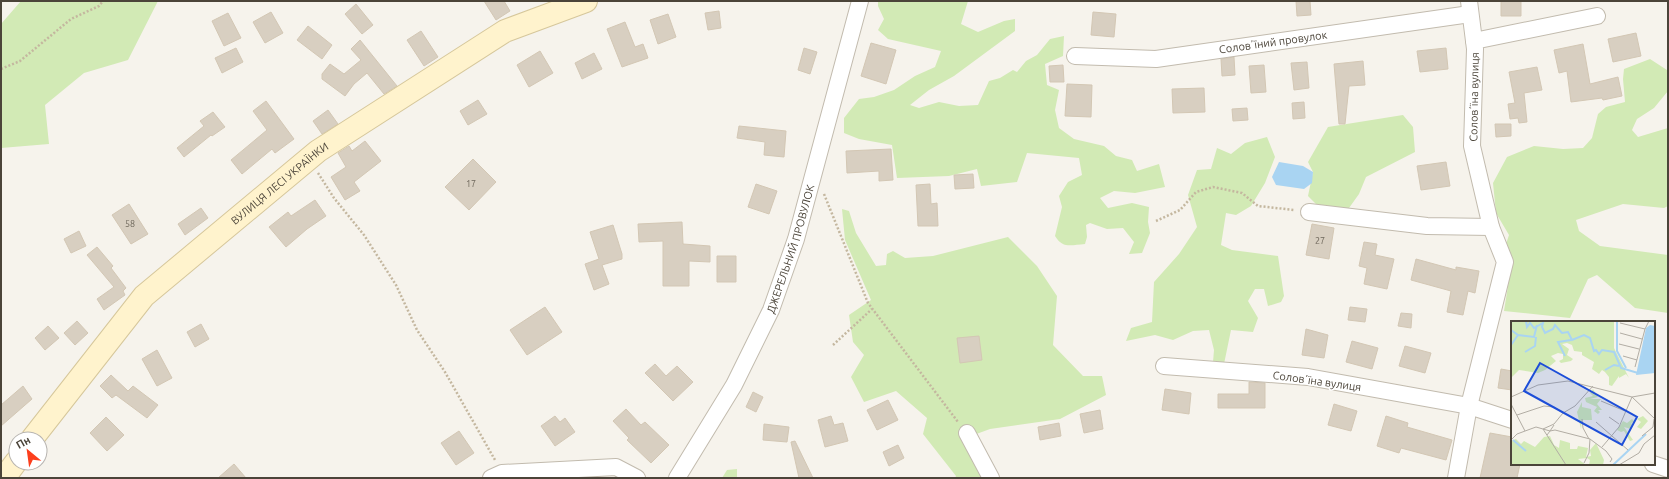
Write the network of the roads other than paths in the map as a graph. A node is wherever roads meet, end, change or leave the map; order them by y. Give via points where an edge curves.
1 (586, 1) edge
2 (860, 1) edge
3 (1470, 8) edge
4 (1597, 16) dead end
5 (1474, 41) junction
6 (1075, 56) dead end
7 (1309, 212) road end
8 (1492, 227) junction
9 (1164, 366) dead end
10 (1469, 406) junction
11 (1511, 420) edge
12 (38, 431) edge
13 (967, 434) road end
14 (1655, 465) edge
15 (1668, 469) edge
16 (496, 475) edge
17 (637, 478) edge
18 (677, 478) edge
19 (991, 478) edge
20 (1456, 478) edge

1 - 12 street, ВУЛИЦЯ ЛЕСІ УКРАЇНКИ via 505,31 318,151 144,296
2 - 18 street, ДЖЕРЕЛЬНИЙ ПРОВУЛОК via 796,238 771,310 734,385
3 - 5 street, Соловʼїна вулиця
3 - 6 street, Соловʼїний провулок via 1156,59
4 - 5 street
5 - 8 street, Соловʼїна вулиця via 1472,146
7 - 8 street via 1427,226
8 - 10 street, Соловʼїна вулиця via 1505,262
9 - 10 street, Соловʼїна вулиця via 1308,377
10 - 11 street
10 - 20 street, Соловʼїна вулиця
13 - 19 street
14 - 15 street
16 - 17 street via 616,467

